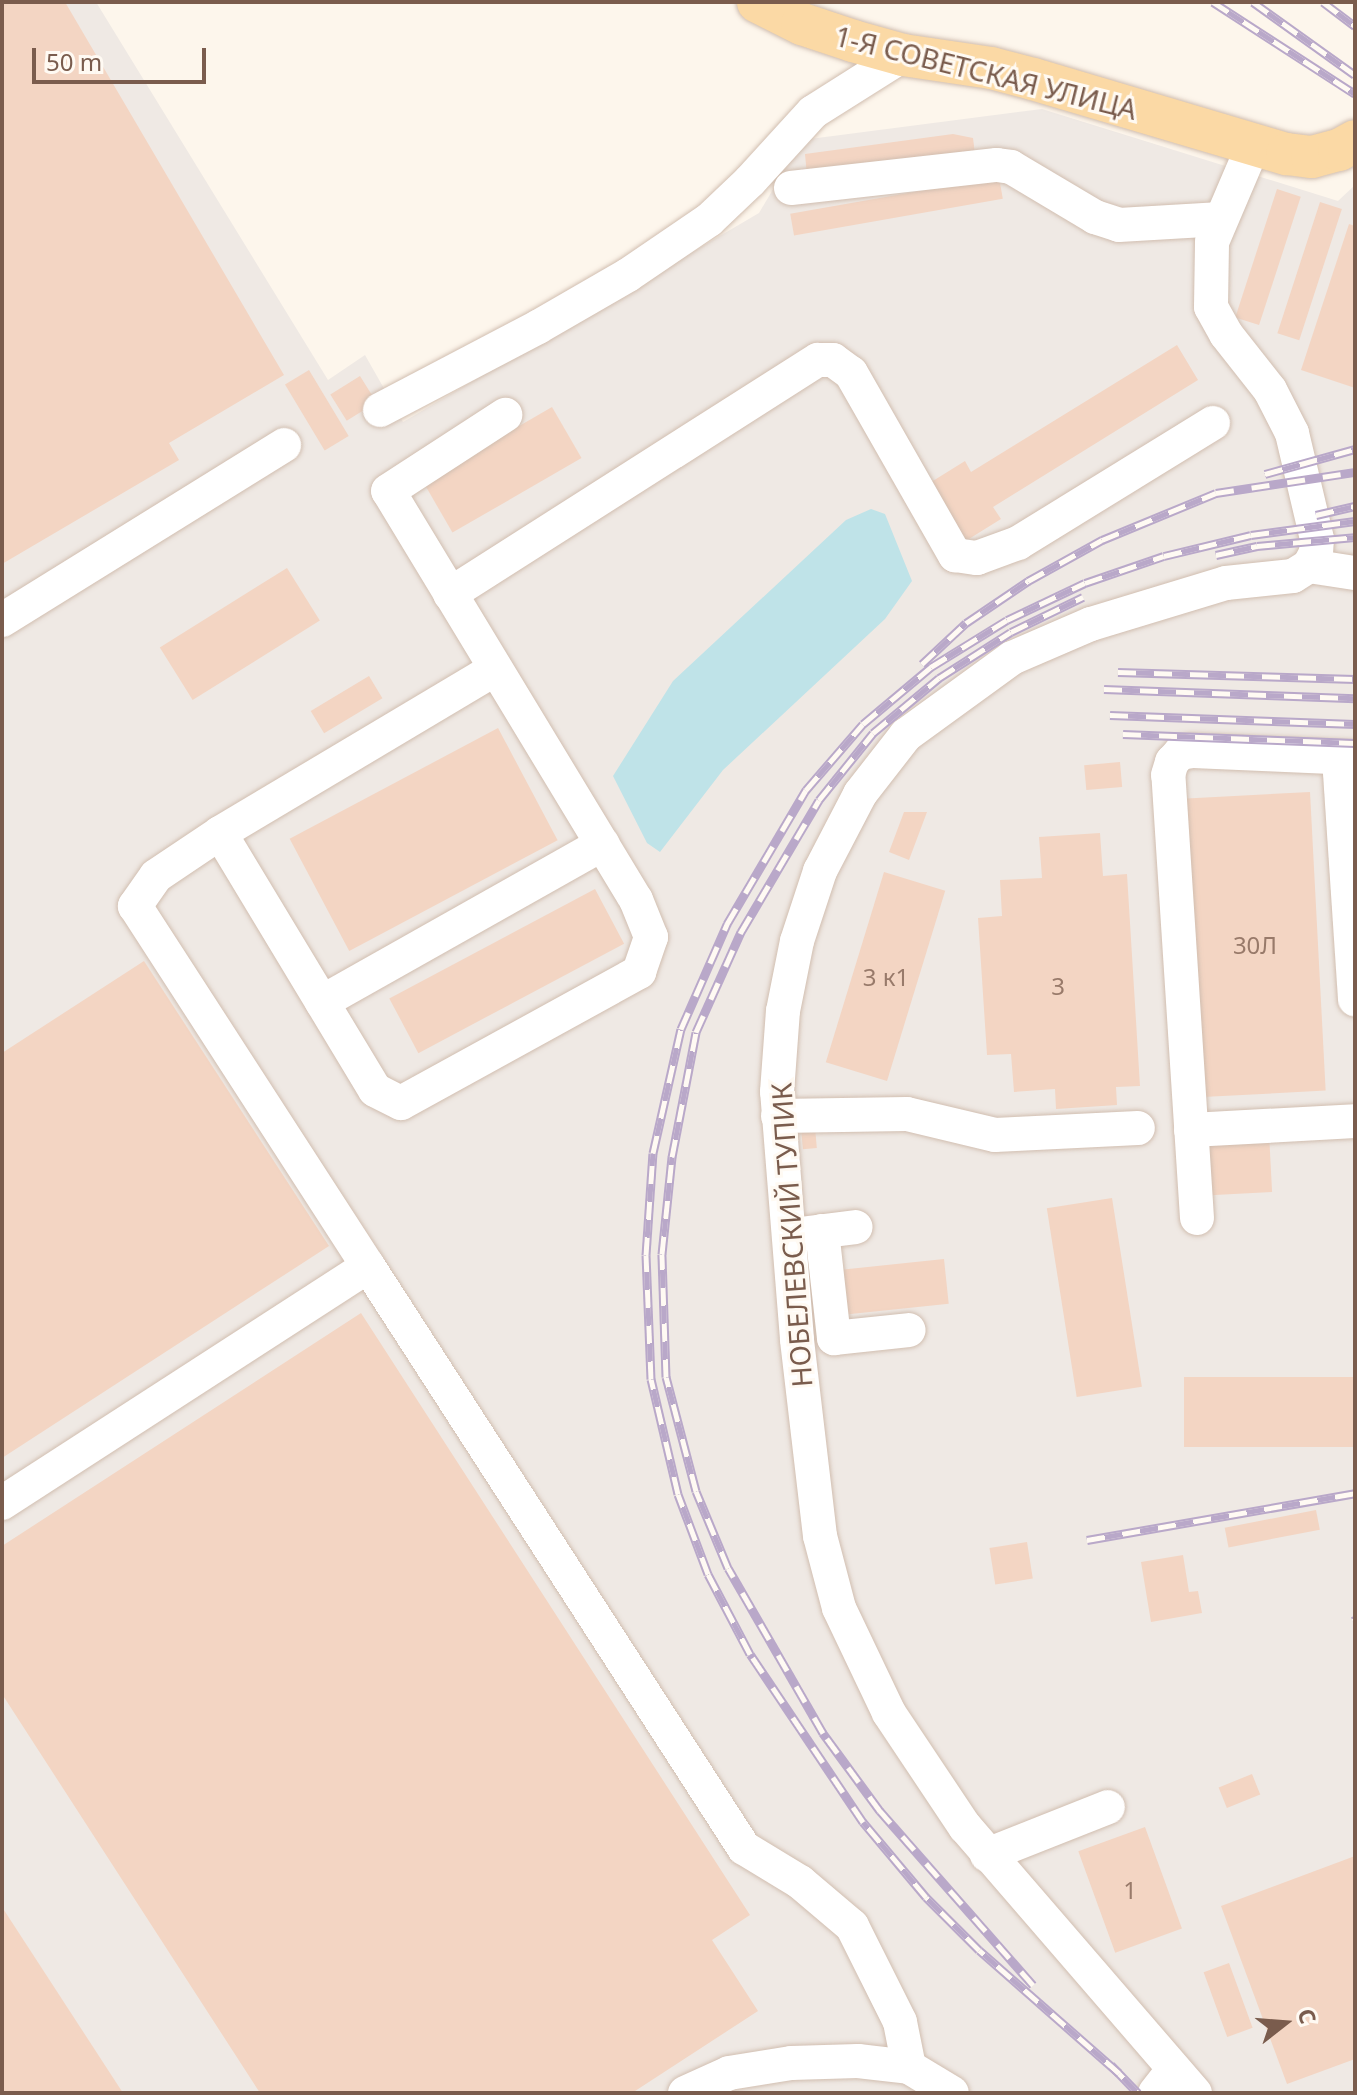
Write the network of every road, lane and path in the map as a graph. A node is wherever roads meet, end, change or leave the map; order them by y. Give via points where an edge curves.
1 (758, 2) edge
2 (903, 55) junction
3 (1355, 141) edge
4 (1253, 146) junction
5 (791, 188) dead end
6 (1221, 219) junction
7 (380, 410) dead end
8 (505, 415) dead end
9 (1213, 423) dead end
10 (284, 445) dead end
11 (1309, 566) junction
12 (1355, 573) edge
13 (450, 594) junction
14 (2, 620) edge
15 (495, 669) junction
16 (1347, 758) edge
17 (220, 833) junction
18 (602, 844) junction
19 (1352, 900) edge
20 (1355, 999) edge
21 (322, 1002) junction
22 (778, 1116) junction
23 (1355, 1121) edge
24 (1138, 1128) dead end
25 (1191, 1130) junction
26 (1197, 1218) dead end
27 (856, 1227) dead end
28 (822, 1231) junction
29 (788, 1235) junction
30 (368, 1266) junction
31 (909, 1330) dead end
32 (2, 1503) edge
33 (1108, 1807) dead end
34 (987, 1855) junction
35 (909, 2067) junction
36 (1174, 2085) edge
37 (685, 2093) edge
38 (952, 2093) edge

1 - 2 main road, 1-Я СОВЕТСКАЯ УЛИЦА via 802,24
2 - 4 main road, 1-Я СОВЕТСКАЯ УЛИЦА via 991,68
2 - 7 street via 813,112 709,220 651,260
3 - 4 main road, 1-Я СОВЕТСКАЯ УЛИЦА via 1312,157
4 - 6 street
5 - 6 street via 997,165 1011,167 1095,217 1119,225
6 - 11 street via 1211,255 1211,307 1270,390 1292,433 1317,539
8 - 13 street via 388,491
9 - 13 street via 1018,543 977,558 955,555 851,373 833,360 818,360
10 - 14 street
11 - 12 street
11 - 22 street, НОБЕЛЕВСКИЙ ТУПИК via 1293,576 1226,583 1091,624 1012,658 906,735 860,794 815,885 783,1011
13 - 15 street
15 - 17 street
15 - 18 street
16 - 19 street
16 - 25 street via 1193,751 1180,753 1172,762 1168,775
17 - 21 street
17 - 30 street via 156,876 135,906
18 - 21 street via 497,919
18 - 21 street via 651,937 639,972 401,1103 375,1090
19 - 20 street
22 - 24 street via 907,1114 995,1135
22 - 29 street, НОБЕЛЕВСКИЙ ТУПИК
23 - 25 street
25 - 26 street
27 - 28 street
28 - 29 street
28 - 31 street via 834,1338
29 - 34 street, НОБЕЛЕВСКИЙ ТУПИК via 820,1536 839,1608 889,1713
30 - 32 street
30 - 35 street via 744,1848 800,1882 852,1926 900,2022
33 - 34 street
34 - 36 street, НОБЕЛЕВСКИЙ ТУПИК
35 - 37 street via 858,2061 791,2063 729,2073
35 - 38 street

